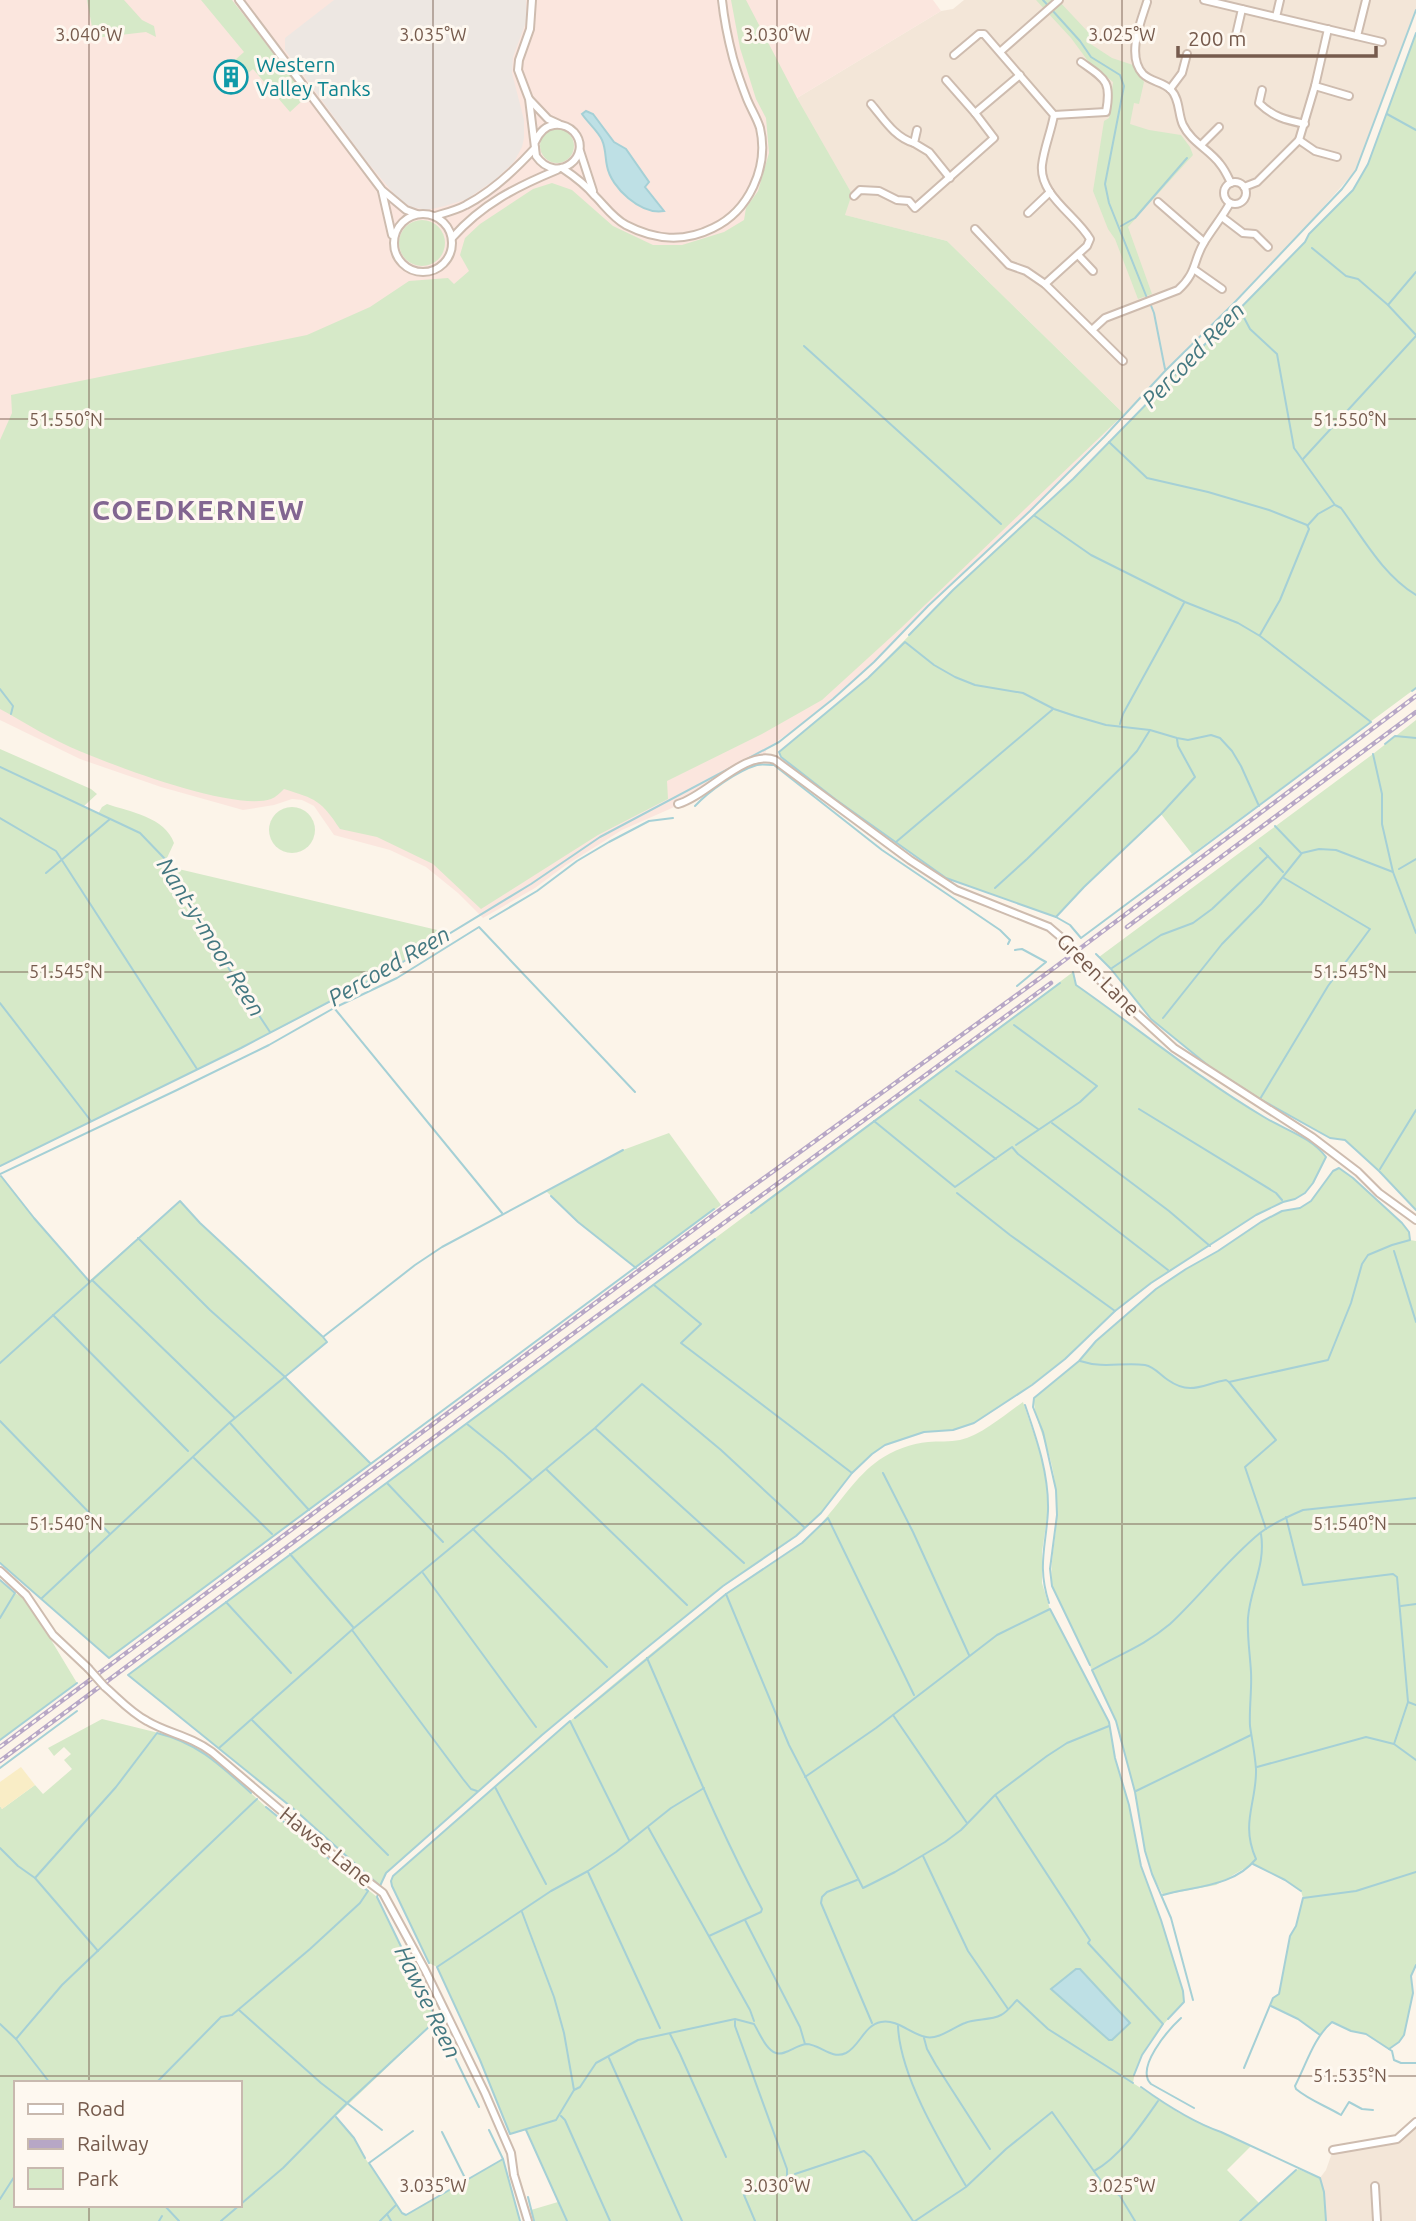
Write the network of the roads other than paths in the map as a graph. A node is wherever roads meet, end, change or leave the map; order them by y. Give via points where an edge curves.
1 (239, 0) edge
2 (532, 0) edge
3 (722, 0) edge
4 (1156, 0) edge
5 (1280, 0) edge
6 (1366, 0) edge
7 (1058, 1) edge
8 (1145, 1) edge
9 (1209, 1) edge
10 (1242, 9) junction
11 (1276, 17) junction
12 (1328, 29) junction
13 (1236, 35) dead end
14 (1357, 36) junction
15 (1382, 42) dead end
16 (1001, 51) junction
17 (1186, 54) dead end
18 (954, 55) dead end
19 (1081, 62) dead end
20 (1020, 75) junction
21 (946, 80) dead end
22 (1315, 86) junction
23 (1170, 89) junction
24 (1262, 90) dead end
25 (1349, 96) dead end
26 (529, 99) junction
27 (871, 104) dead end
28 (975, 113) junction
29 (1054, 115) junction
30 (1305, 124) junction
31 (561, 125) junction
32 (1219, 127) dead end
33 (917, 130) dead end
34 (1299, 140) junction
35 (914, 143) junction
36 (535, 145) junction
37 (1200, 145) junction
38 (579, 149) junction
39 (1337, 157) dead end
40 (560, 169) junction
41 (950, 178) junction
42 (1231, 183) junction
43 (1244, 187) junction
44 (382, 190) junction
45 (1050, 192) junction
46 (594, 194) junction
47 (854, 196) dead end
48 (1158, 202) dead end
49 (1230, 203) junction
50 (1028, 213) dead end
51 (417, 214) junction
52 (435, 216) junction
53 (1222, 217) junction
54 (975, 229) dead end
55 (452, 238) junction
56 (393, 240) junction
57 (1204, 242) junction
58 (1268, 247) dead end
59 (1078, 254) junction
60 (1195, 270) junction
61 (1093, 271) dead end
62 (1045, 284) junction
63 (1222, 289) dead end
64 (1092, 330) junction
65 (1123, 361) dead end
66 (678, 804) dead end
67 (1416, 1220) edge
68 (0, 1571) edge
69 (1416, 2122) edge
70 (1333, 2150) dead end
71 (1375, 2186) dead end
72 (527, 2221) edge
73 (1377, 2221) edge

1 - 44 street
2 - 26 street via 530,29 518,71
3 - 46 street via 733,56 760,130 759,172 741,206 703,233 663,238 622,223
4 - 8 street
5 - 11 street
6 - 14 street
7 - 16 street
8 - 23 street via 1137,39 1138,66 1150,79
9 - 10 street
10 - 11 street
10 - 13 street
11 - 12 street
12 - 14 street
12 - 22 street
14 - 15 street
16 - 18 street via 979,34
16 - 20 street
17 - 23 street via 1182,74
19 - 29 street via 1109,88 1106,112
20 - 28 street
20 - 29 street
21 - 28 street
22 - 25 street
22 - 30 street
23 - 37 street via 1184,126
24 - 30 street via 1259,103 1266,110
26 - 31 street via 548,119
26 - 36 street
27 - 35 street via 894,132
28 - 41 street via 994,138
29 - 45 street via 1042,164
30 - 34 street
31 - 36 street via 543,129
31 - 38 street via 577,136
32 - 37 street
33 - 35 street
34 - 39 street via 1315,151
34 - 43 street via 1257,182
35 - 41 street via 929,152
36 - 40 street via 541,162
36 - 52 street via 514,171 492,188 464,206
37 - 42 street via 1220,163
38 - 40 street via 574,161
38 - 46 street
40 - 46 street
40 - 55 street via 516,187 472,217
41 - 47 street via 915,208 909,201 879,191 860,190
42 - 43 street
42 - 49 street via 1224,193
43 - 49 street via 1244,199
44 - 51 street
44 - 56 street
45 - 50 street
45 - 59 street via 1090,239
48 - 57 street
49 - 53 street
51 - 52 street
51 - 56 street via 400,223
52 - 55 street
53 - 57 street
53 - 58 street via 1243,233 1255,234
54 - 62 street via 1009,265
55 - 56 street via 446,261 423,273 400,262
57 - 60 street
59 - 61 street
59 - 62 street
60 - 63 street
60 - 64 street via 1178,290 1105,318
62 - 64 street
64 - 65 street
66 - 67 street, Green Lane, bridge via 748,763 764,757 775,760 956,890 1049,927 1174,1048 1312,1137
68 - 72 street, Hawse Lane, bridge via 117,1699 147,1722 191,1738 212,1752 380,1891 485,2093 511,2152
69 - 70 street via 1396,2139
71 - 73 street

